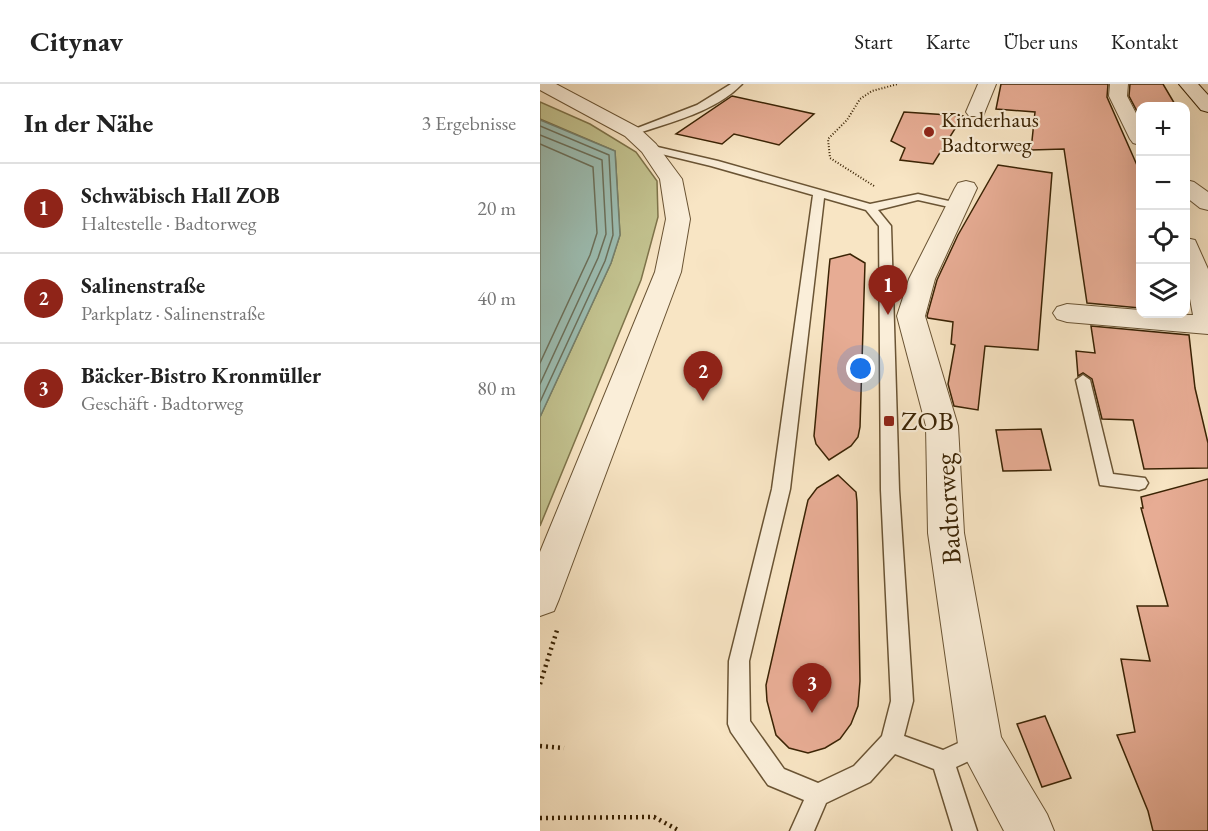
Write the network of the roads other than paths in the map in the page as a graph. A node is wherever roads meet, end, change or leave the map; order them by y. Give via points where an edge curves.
1 (542, 84) edge
2 (737, 84) edge
3 (987, 84) edge
4 (1119, 84) edge
5 (1188, 84) edge
6 (1208, 106) edge
7 (976, 112) dead end
8 (1136, 131) edge
9 (632, 132) junction
10 (649, 148) junction
11 (1190, 191) edge
12 (819, 192) junction
13 (962, 197) joint
14 (1208, 203) edge
15 (870, 208) junction
16 (1190, 257) edge
17 (1067, 313) dead end
18 (1208, 323) edge
19 (1083, 380) dead end
20 (1139, 483) dead end
21 (540, 599) edge
22 (891, 742) junction
23 (980, 744) junction
24 (943, 761) junction
25 (818, 795) junction
26 (802, 831) edge
27 (965, 831) edge
28 (1030, 831) edge

1 - 9 street
2 - 9 lane via 683,114
3 - 7 street
4 - 8 street via 1118,96
5 - 6 street
9 - 10 street
10 - 12 lane
10 - 21 street via 671,179 678,219 668,272
11 - 14 street
12 - 15 lane
12 - 25 lane via 781,489 739,661 739,724 776,777
13 - 15 lane via 918,197
13 - 23 street, Badtorweg via 922,279 912,316 942,426 946,533
15 - 22 lane via 885,226 886,237 890,490 902,701
16 - 18 street via 1201,284
17 - 18 street
19 - 20 lane via 1106,480
22 - 24 lane
22 - 25 lane via 862,774
23 - 24 lane
23 - 28 street, Badtorweg
24 - 27 lane
25 - 26 lane

